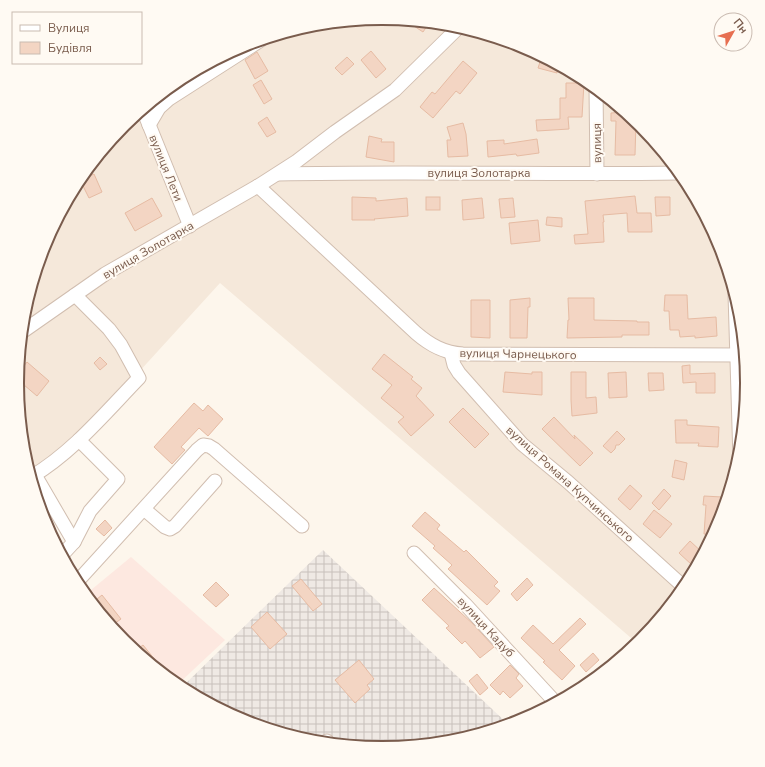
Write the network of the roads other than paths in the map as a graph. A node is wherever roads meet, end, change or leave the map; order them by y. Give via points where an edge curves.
1 (454, 32) edge
2 (227, 61) edge
3 (596, 95) edge
4 (145, 115) edge
5 (149, 125) junction
6 (673, 173) edge
7 (278, 174) junction
8 (597, 174) junction
9 (258, 186) junction
10 (190, 226) junction
11 (76, 295) junction
12 (29, 327) edge
13 (450, 353) junction
14 (740, 355) edge
15 (741, 379) edge
16 (741, 392) edge
17 (79, 440) junction
18 (36, 474) edge
19 (215, 481) dead end
20 (39, 485) edge
21 (144, 509) junction
22 (302, 526) dead end
23 (74, 542) junction
24 (66, 551) edge
25 (414, 553) dead end
26 (81, 578) edge
27 (680, 584) edge
28 (552, 699) edge

1 - 7 street, вулиця Золотарка via 395,90
2 - 5 street via 164,103
3 - 8 street, вулиця
4 - 5 street, вулиця Лети
5 - 10 street, вулиця Лети
6 - 8 street, вулиця Золотарка
7 - 8 street, вулиця Золотарка
7 - 9 street, вулиця Золотарка
9 - 10 street, вулиця Золотарка
9 - 13 street, вулиця Чарнецького via 416,333
10 - 11 street, вулиця Золотарка via 105,274
11 - 12 street, вулиця Золотарка
11 - 17 street via 109,329 124,350 138,378
13 - 14 street, вулиця Чарнецького
13 - 27 street, вулиця Романа Купчинського via 459,373 522,444
15 - 16 street
17 - 18 street
17 - 23 street via 118,479 90,510
19 - 21 street via 170,529
20 - 23 street
21 - 22 street via 197,450 206,445 214,449
21 - 26 street
23 - 24 street
25 - 28 street, вулиця Кадуб

